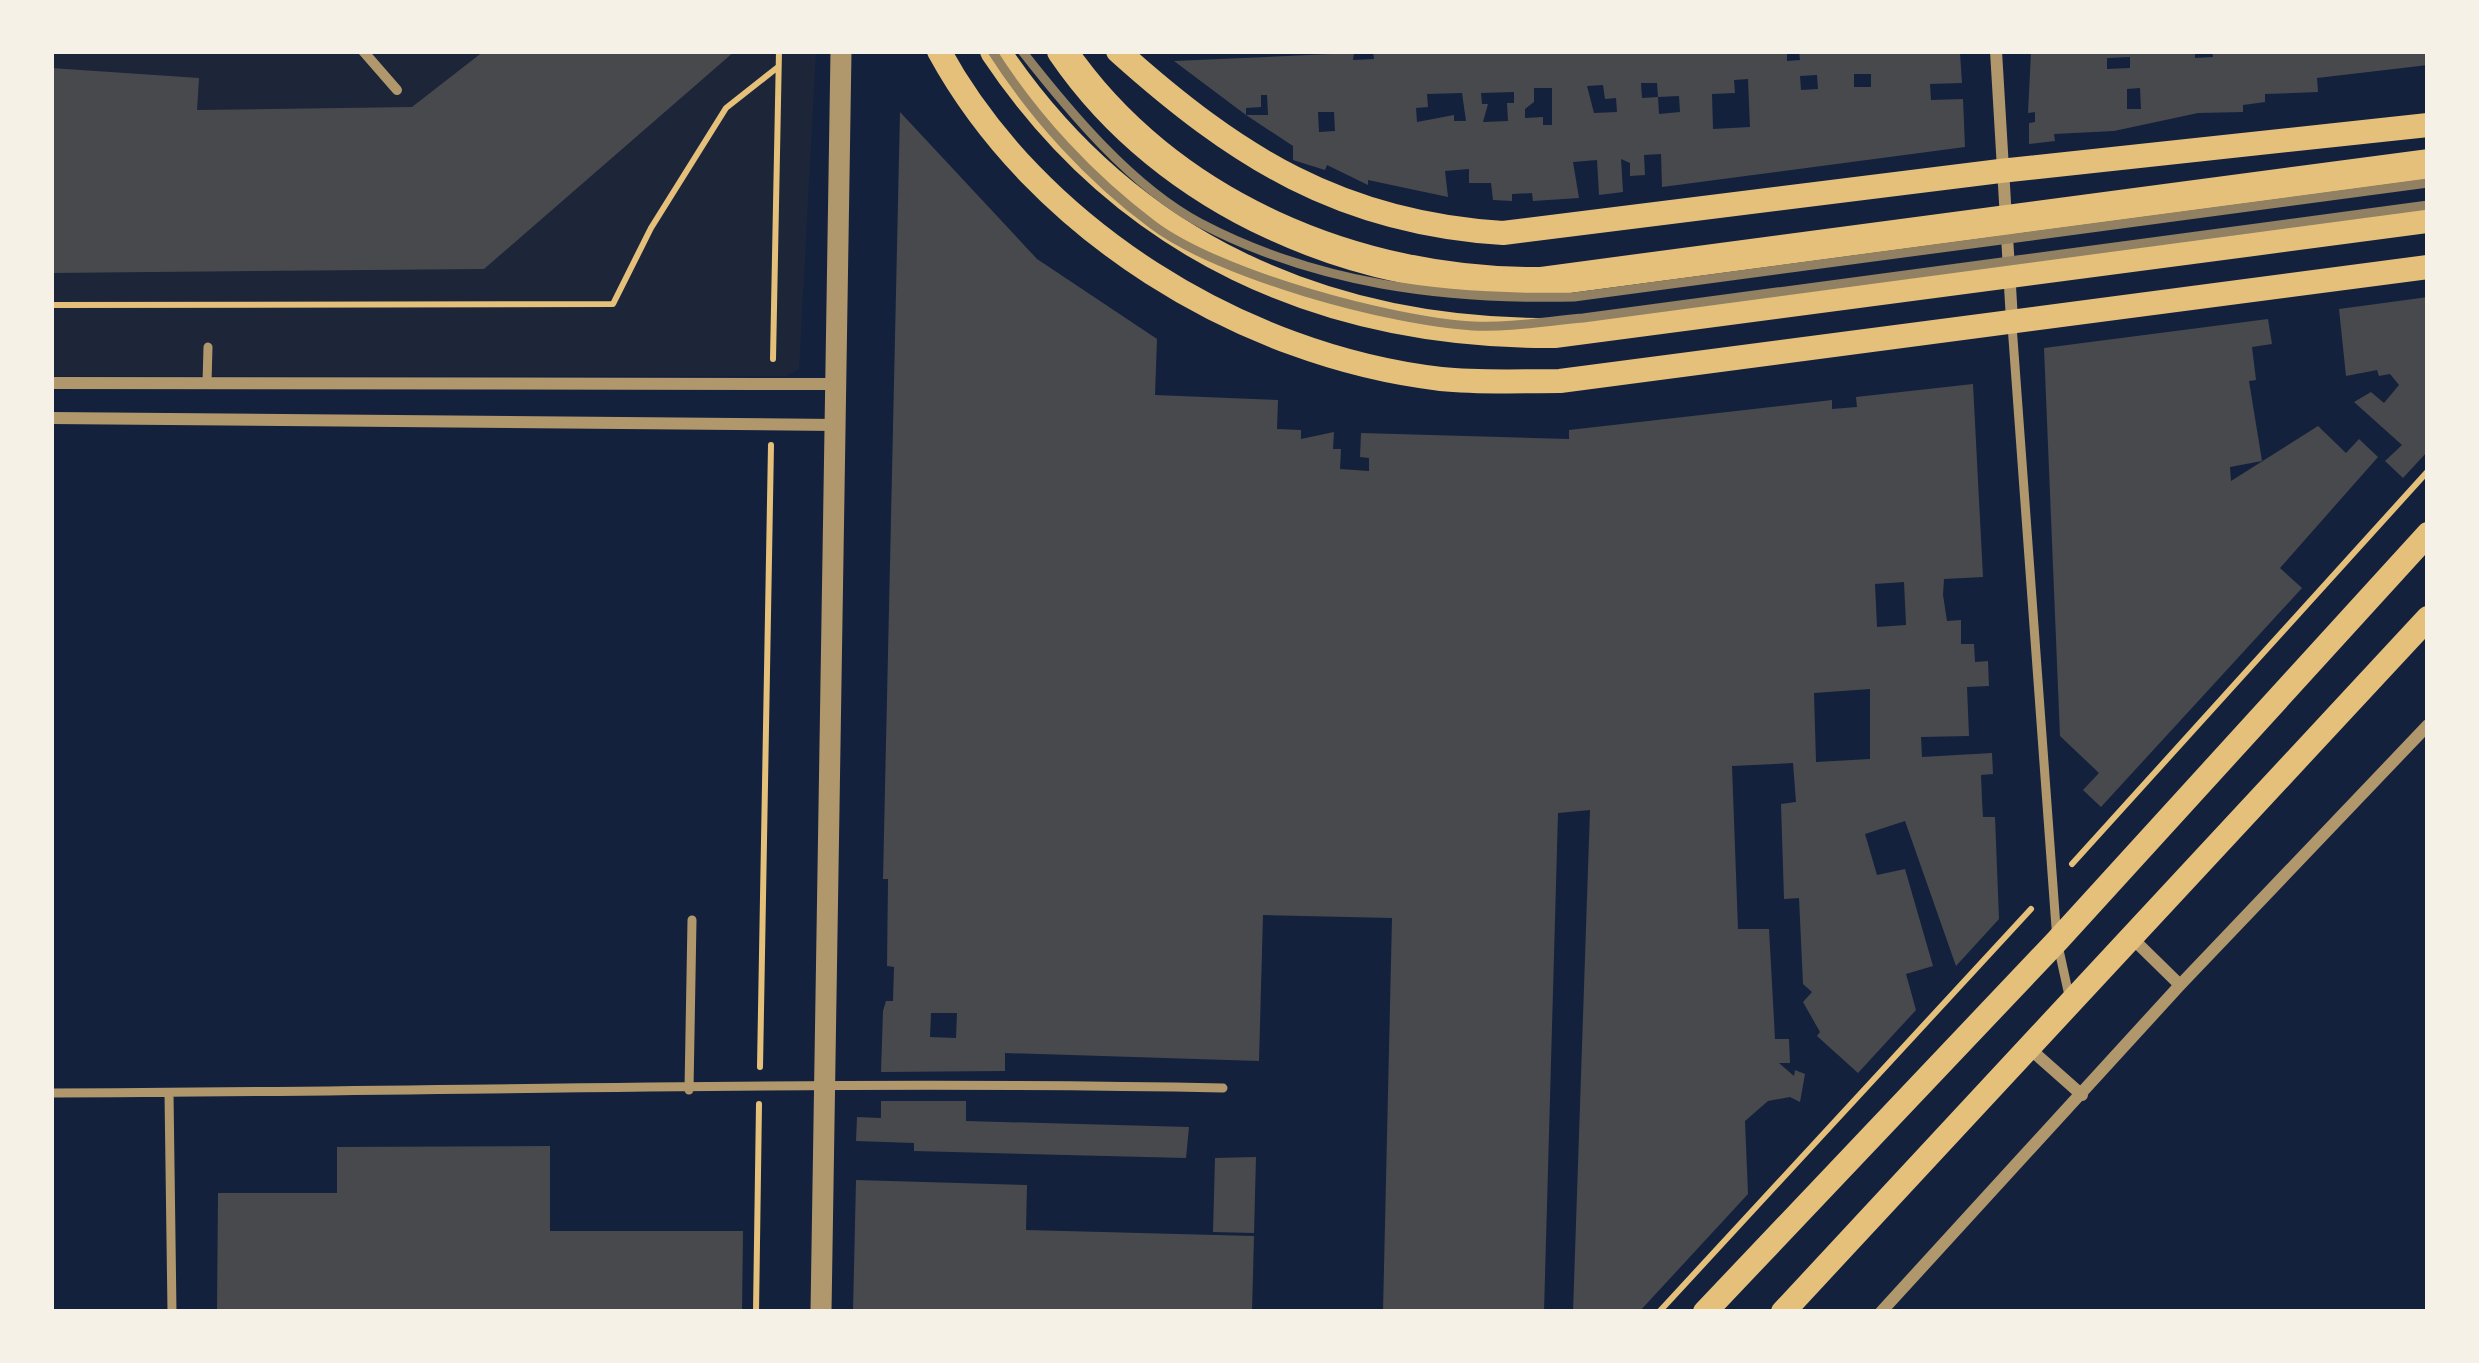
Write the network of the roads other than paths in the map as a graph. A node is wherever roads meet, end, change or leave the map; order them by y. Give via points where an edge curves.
1 (363, 51) edge
2 (841, 51) edge
3 (939, 51) edge
4 (995, 51) edge
5 (1062, 51) edge
6 (1118, 51) edge
7 (1996, 51) edge
8 (397, 90) dead end
9 (2428, 125) edge
10 (2428, 164) edge
11 (2000, 171) junction
12 (2428, 218) edge
13 (2004, 221) junction
14 (2428, 266) edge
15 (2008, 274) junction
16 (2012, 320) junction
17 (208, 347) dead end
18 (51, 383) edge
19 (207, 383) junction
20 (838, 384) junction
21 (51, 418) edge
22 (838, 425) junction
23 (2428, 534) edge
24 (2426, 623) edge
25 (2428, 725) edge
26 (692, 920) dead end
27 (2130, 936) junction
28 (2057, 941) junction
29 (2180, 985) junction
30 (2070, 1000) junction
31 (2027, 1047) junction
32 (826, 1085) junction
33 (1223, 1088) dead end
34 (689, 1090) junction
35 (51, 1093) edge
36 (170, 1093) junction
37 (2082, 1095) junction
38 (172, 1312) edge
39 (821, 1312) edge
40 (1705, 1312) edge
41 (1783, 1312) edge
42 (1881, 1312) edge

1 - 8 street
2 - 20 street
3 - 16 main road via 1011,148 1115,246 1197,299 1311,351 1441,379 1559,380
4 - 15 main road via 1095,167 1144,208 1272,284 1384,320 1446,331 1556,333
5 - 13 main road via 1140,136 1213,192 1306,240 1418,275 1540,282
6 - 11 main road via 1204,126 1281,175 1428,226 1537,233
7 - 11 street
9 - 11 main road
10 - 13 main road
11 - 13 street
12 - 15 main road
13 - 15 street
14 - 16 main road
15 - 16 street
16 - 28 lane
17 - 19 lane
18 - 19 street
19 - 20 street
20 - 22 street
21 - 22 street
22 - 32 street
23 - 28 main road
24 - 27 main road
25 - 29 street
26 - 34 lane
27 - 29 street
27 - 30 main road
28 - 30 lane
28 - 40 main road
29 - 37 street
30 - 31 main road
31 - 37 street
31 - 41 main road
32 - 33 lane
32 - 34 lane
32 - 39 street
34 - 36 lane
35 - 36 lane
36 - 38 lane
37 - 42 street

